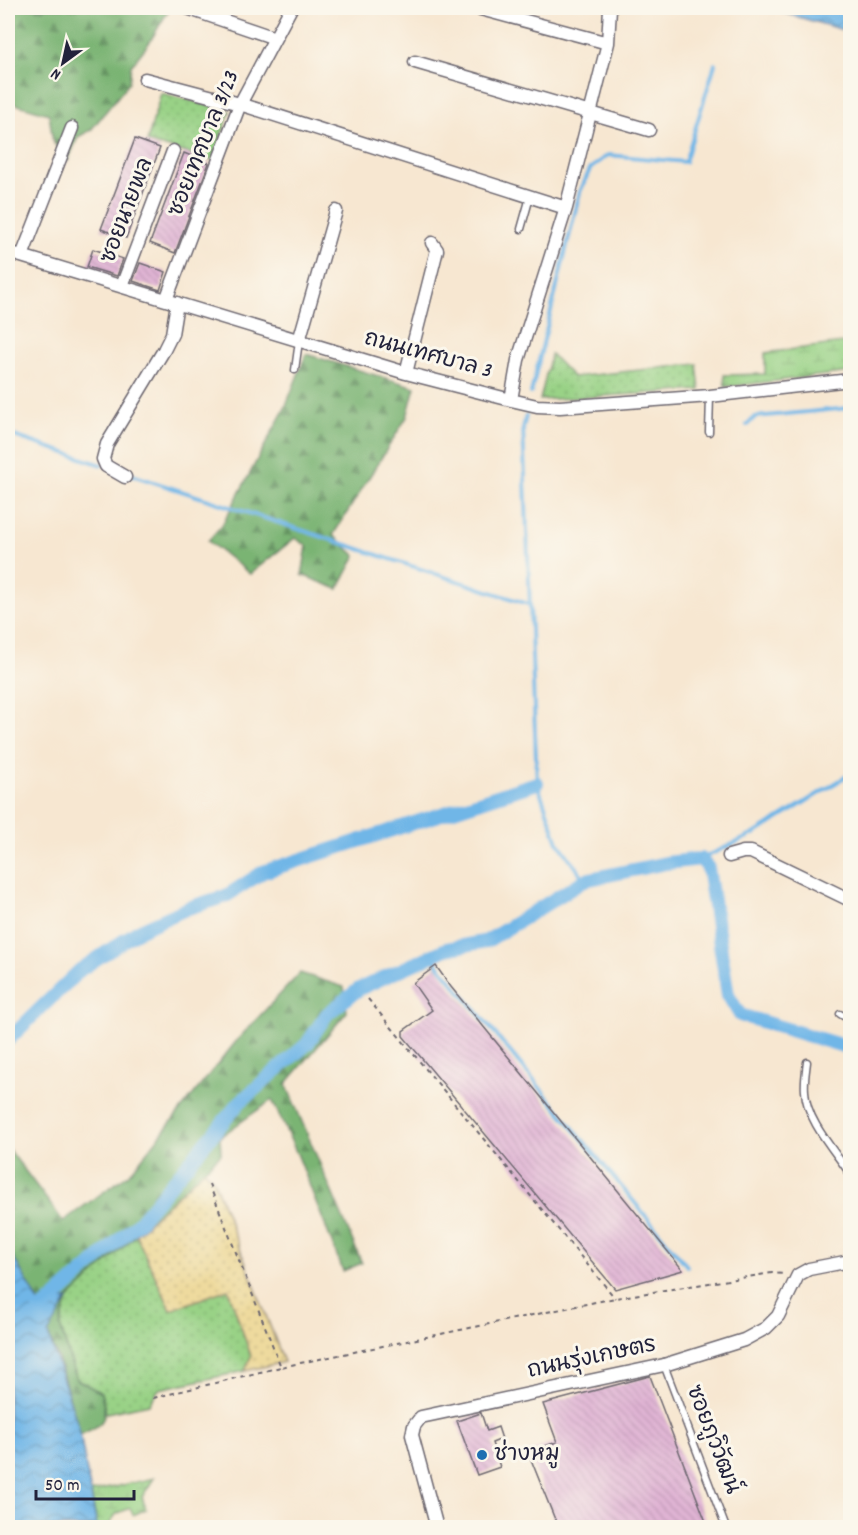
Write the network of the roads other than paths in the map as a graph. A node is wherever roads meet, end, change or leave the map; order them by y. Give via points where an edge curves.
1 (187, 8) edge
2 (291, 8) edge
3 (477, 8) edge
4 (610, 8) edge
5 (275, 38) junction
6 (608, 43) junction
7 (415, 62) dead end
8 (145, 79) dead end
9 (240, 104) junction
10 (591, 112) junction
11 (72, 128) dead end
12 (649, 130) dead end
13 (173, 151) dead end
14 (530, 197) junction
15 (566, 208) junction
16 (336, 211) dead end
17 (521, 230) dead end
18 (432, 243) dead end
19 (8, 252) edge
20 (22, 256) junction
21 (122, 286) junction
22 (172, 301) junction
23 (299, 341) junction
24 (295, 370) dead end
25 (406, 373) junction
26 (850, 380) edge
27 (710, 396) junction
28 (511, 400) junction
29 (709, 432) dead end
30 (125, 477) dead end
31 (729, 856) dead end
32 (850, 900) edge
33 (840, 1014) dead end
34 (850, 1020) edge
35 (807, 1062) dead end
36 (850, 1174) edge
37 (850, 1261) edge
38 (664, 1365) junction
39 (437, 1527) edge
40 (726, 1527) edge

1 - 5 street
2 - 5 street, ซอยเทศบาล 3/23
3 - 6 street
4 - 6 street
5 - 9 street, ซอยเทศบาล 3/23
6 - 10 street
7 - 10 street
8 - 9 street
9 - 14 street
9 - 22 street, ซอยเทศบาล 3/23
10 - 12 street
10 - 15 street
11 - 20 street
13 - 21 street, ซอยนายพล
14 - 15 street
14 - 17 lane
15 - 28 street via 518,360
16 - 23 street
18 - 25 street via 437,250
19 - 20 street, ถนนเทศบาล 3
20 - 21 street, ถนนเทศบาล 3
21 - 22 street, ถนนเทศบาล 3
22 - 23 street, ถนนเทศบาล 3
22 - 30 street, ซอยเทศบาล 3/23 via 168,342 107,444 103,459 106,466
23 - 24 lane
23 - 25 street, ถนนเทศบาล 3
25 - 28 street, ถนนเทศบาล 3
26 - 27 street, ถนนเทศบาล 3
27 - 28 street, ถนนเทศบาล 3 via 560,407
27 - 29 lane
31 - 32 street via 751,852
33 - 34 lane
35 - 36 lane via 807,1104
37 - 38 street, ถนนรุ่งเกษตร via 798,1275 778,1316 766,1328 744,1340
38 - 39 street, ถนนรุ่งเกษตร via 421,1417 412,1435
38 - 40 lane, ซอยภูวิวัฒน์

